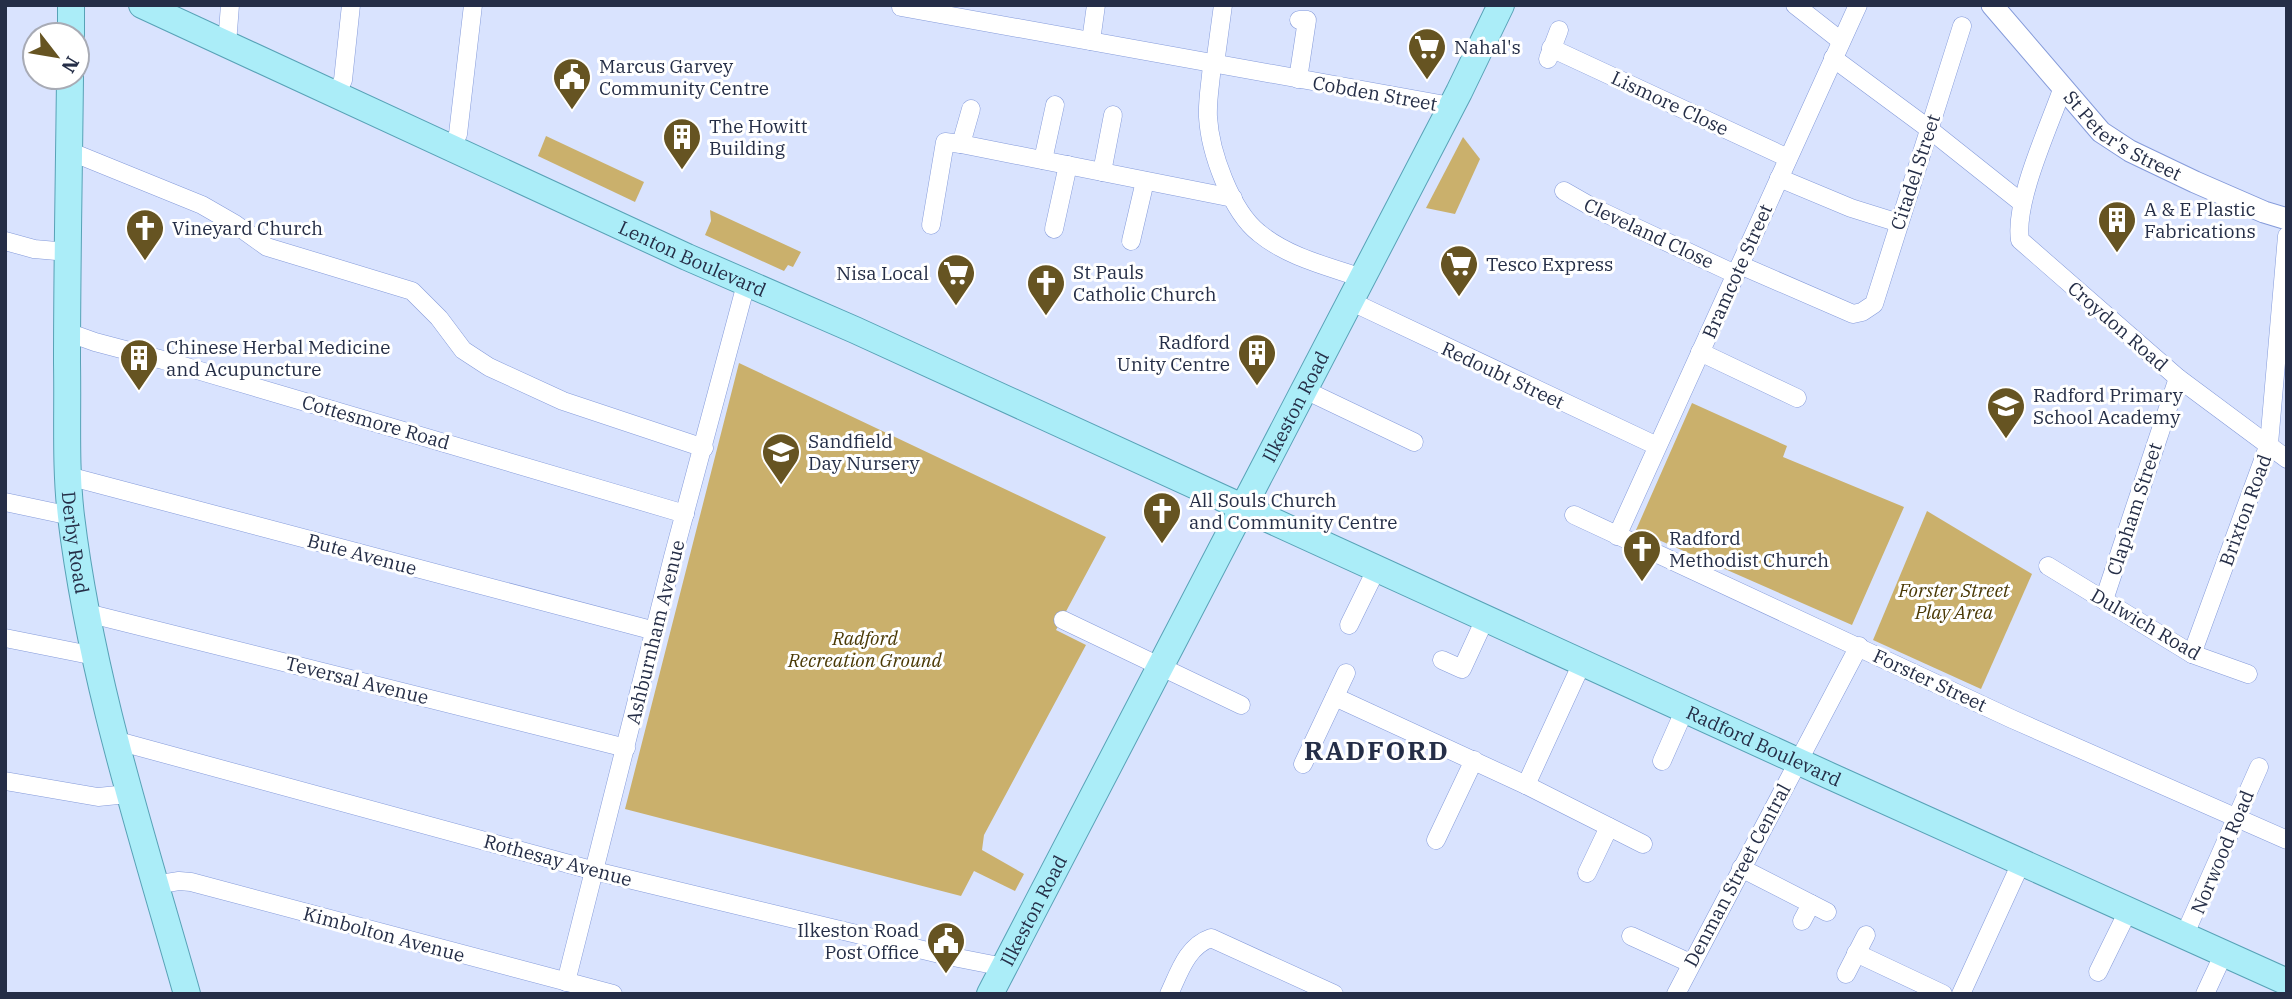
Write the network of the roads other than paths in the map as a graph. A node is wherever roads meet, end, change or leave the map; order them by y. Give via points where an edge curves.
1 (142, 5) edge
2 (230, 5) edge
3 (351, 5) edge
4 (473, 5) edge
5 (1096, 5) edge
6 (1223, 5) edge
7 (1501, 5) edge
8 (1795, 5) edge
9 (1858, 5) edge
10 (1992, 5) edge
11 (901, 7) dead end
12 (1303, 20) dead end
13 (1962, 26) dead end
14 (1559, 30) dead end
15 (1091, 41) junction
16 (1841, 41) junction
17 (227, 44) junction
18 (1833, 58) junction
19 (1214, 64) junction
20 (1298, 79) junction
21 (2063, 87) junction
22 (70, 91) edge
23 (336, 94) junction
24 (1055, 105) dead end
25 (1451, 106) junction
26 (971, 109) dead end
27 (1114, 115) dead end
28 (1929, 128) junction
29 (961, 144) junction
30 (452, 147) junction
31 (69, 151) junction
32 (1788, 158) junction
33 (1044, 160) junction
34 (1068, 165) junction
35 (1102, 172) junction
36 (1779, 178) junction
37 (1144, 181) junction
38 (1564, 191) dead end
39 (1233, 198) junction
40 (2022, 202) junction
41 (2287, 219) edge
42 (1899, 223) junction
43 (931, 225) dead end
44 (1054, 229) dead end
45 (2287, 236) edge
46 (5, 241) edge
47 (1131, 242) dead end
48 (68, 252) junction
49 (1737, 270) junction
50 (746, 284) junction
51 (1356, 290) junction
52 (1862, 312) joint
53 (67, 332) junction
54 (1700, 352) junction
55 (2178, 378) junction
56 (1305, 390) junction
57 (1797, 398) dead end
58 (1383, 407) dead end
59 (1375, 424) junction
60 (1414, 442) dead end
61 (2269, 444) junction
62 (1657, 446) junction
63 (704, 448) junction
64 (2287, 459) edge
65 (68, 477) junction
66 (5, 502) edge
67 (1242, 508) junction
68 (685, 514) junction
69 (1574, 515) dead end
70 (71, 516) junction
71 (1617, 536) junction
72 (2048, 566) dead end
73 (1376, 570) junction
74 (2104, 600) junction
75 (87, 613) junction
76 (1485, 619) junction
77 (1063, 620) dead end
78 (1349, 625) dead end
79 (656, 631) junction
80 (5, 638) edge
81 (1859, 646) junction
82 (2192, 654) junction
83 (95, 656) junction
84 (1442, 660) dead end
85 (1582, 663) junction
86 (1159, 667) junction
87 (1346, 673) dead end
88 (2248, 674) dead end
89 (1335, 697) junction
90 (1241, 705) dead end
91 (1685, 709) junction
92 (114, 740) junction
93 (626, 748) junction
94 (1474, 760) junction
95 (1662, 761) dead end
96 (1797, 761) junction
97 (1303, 764) dead end
98 (2259, 766) dead end
99 (5, 781) edge
100 (1526, 785) junction
101 (128, 794) junction
102 (2236, 819) junction
103 (1609, 827) junction
104 (1445, 832) dead end
105 (2287, 840) edge
106 (1643, 844) dead end
107 (2021, 863) junction
108 (1741, 868) junction
109 (595, 871) junction
110 (1587, 873) dead end
111 (155, 886) junction
112 (2127, 911) junction
113 (1802, 921) dead end
114 (1866, 935) dead end
115 (1631, 936) dead end
116 (2184, 936) junction
117 (1856, 953) junction
118 (2224, 953) junction
119 (1690, 963) junction
120 (1004, 967) junction
121 (2098, 972) dead end
122 (1846, 974) dead end
123 (566, 982) junction
124 (2287, 982) edge
125 (187, 994) edge
126 (613, 994) edge
127 (990, 994) edge
128 (1169, 994) edge
129 (1334, 994) edge
130 (1675, 994) edge
131 (1943, 994) edge
132 (1961, 994) edge
133 (2205, 994) edge

1 - 17 main road, Lenton Boulevard
2 - 17 street
3 - 23 street via 343,80
4 - 30 street via 458,134
5 - 15 street
6 - 19 street
7 - 25 main road, Ilkeston Road
8 - 16 street
9 - 16 street, Bramcote Street
10 - 21 street, St Peter's Street
11 - 15 street, Cobden Street
12 - 20 street, Cobden Street
13 - 28 street, Citadel Street
14 - 32 street, Lismore Close via 1549,54
15 - 19 street, Cobden Street
16 - 18 street, Bramcote Street
17 - 23 main road, Lenton Boulevard
18 - 28 street
18 - 32 street, Bramcote Street
19 - 20 street, Cobden Street
19 - 39 street, Redoubt Street via 1208,117 1216,158
20 - 25 street, Cobden Street
21 - 40 street
21 - 41 street, St Peter's Street via 2102,132 2130,151
22 - 31 main road, Derby Road
23 - 30 main road, Lenton Boulevard
24 - 33 street
25 - 51 main road, Ilkeston Road
26 - 29 street
27 - 35 street
28 - 40 street
28 - 42 street, Citadel Street
29 - 33 street
29 - 43 street via 945,142
30 - 50 main road, Lenton Boulevard
31 - 48 main road, Derby Road
31 - 63 street via 202,205 267,247 412,291 463,350 489,367 563,401
32 - 36 street, Bramcote Street
33 - 34 street
34 - 35 street
34 - 44 street
35 - 37 street
36 - 42 street
36 - 49 street, Bramcote Street
37 - 39 street
37 - 47 street
38 - 49 street, Cleveland Close
39 - 51 street, Redoubt Street via 1258,233
40 - 55 street, Croydon Road via 2020,240
42 - 52 street, Citadel Street via 1874,304
45 - 61 street, Brixton Road
46 - 48 street
48 - 53 main road, Derby Road
49 - 52 street, Cleveland Close via 1853,314
49 - 54 street, Bramcote Street
50 - 63 street, Ashburnham Avenue
50 - 67 main road, Lenton Boulevard
51 - 56 main road, Ilkeston Road
51 - 62 street, Redoubt Street
53 - 65 main road, Derby Road
53 - 68 street, Cottesmore Road
54 - 57 street
54 - 62 street, Bramcote Street
55 - 61 street, Croydon Road
55 - 74 street, Clapham Street
56 - 59 street
56 - 67 main road, Ilkeston Road
58 - 59 street
59 - 60 street
61 - 64 street, Croydon Road
61 - 82 street, Brixton Road
62 - 71 street, Bramcote Street
63 - 68 street, Ashburnham Avenue
65 - 70 main road, Derby Road
65 - 79 street, Bute Avenue
66 - 70 street
67 - 73 main road, Radford Boulevard
67 - 86 main road, Ilkeston Road
68 - 79 street, Ashburnham Avenue
69 - 71 street, Forster Street
70 - 75 main road, Derby Road
71 - 81 street, Forster Street
72 - 74 street, Dulwich Road
73 - 76 main road, Radford Boulevard
73 - 78 street
74 - 82 street, Dulwich Road
75 - 83 main road, Derby Road
75 - 93 street, Teversal Avenue
76 - 84 street via 1462,669
76 - 85 main road, Radford Boulevard
77 - 86 street
79 - 93 street, Ashburnham Avenue
80 - 83 street
81 - 96 street, Denman Street Central
81 - 102 street, Forster Street
82 - 88 street, Dulwich Road
83 - 92 main road, Derby Road
85 - 91 main road, Radford Boulevard
85 - 100 street
86 - 90 street
86 - 120 main road, Ilkeston Road
87 - 89 street
89 - 94 street
89 - 97 street
91 - 95 street
91 - 96 main road, Radford Boulevard
92 - 101 main road, Derby Road
92 - 109 street, Rothesay Avenue
93 - 109 street, Ashburnham Avenue
94 - 100 street
94 - 104 street
96 - 107 main road, Radford Boulevard
96 - 108 street, Denman Street Central
98 - 102 street, Norwood Road
99 - 101 street via 98,797
100 - 103 street
101 - 111 main road, Derby Road
102 - 105 street, Forster Street
102 - 116 street, Norwood Road
103 - 106 street
103 - 110 street
107 - 112 main road, Radford Boulevard
107 - 132 street
108 - 113 street via 1819,908
108 - 119 street, Denman Street Central
109 - 120 street, Rothesay Avenue
109 - 123 street, Ashburnham Avenue
111 - 123 street, Kimbolton Avenue via 191,882
111 - 125 main road, Derby Road
112 - 116 main road, Radford Boulevard
112 - 121 street
114 - 117 street
115 - 119 street
116 - 118 main road, Radford Boulevard
117 - 122 street
117 - 131 street
118 - 124 main road, Radford Boulevard
118 - 133 street
119 - 130 street, Denman Street Central
120 - 127 main road, Ilkeston Road
123 - 126 street, Kimbolton Avenue
128 - 129 street via 1191,953 1211,938

